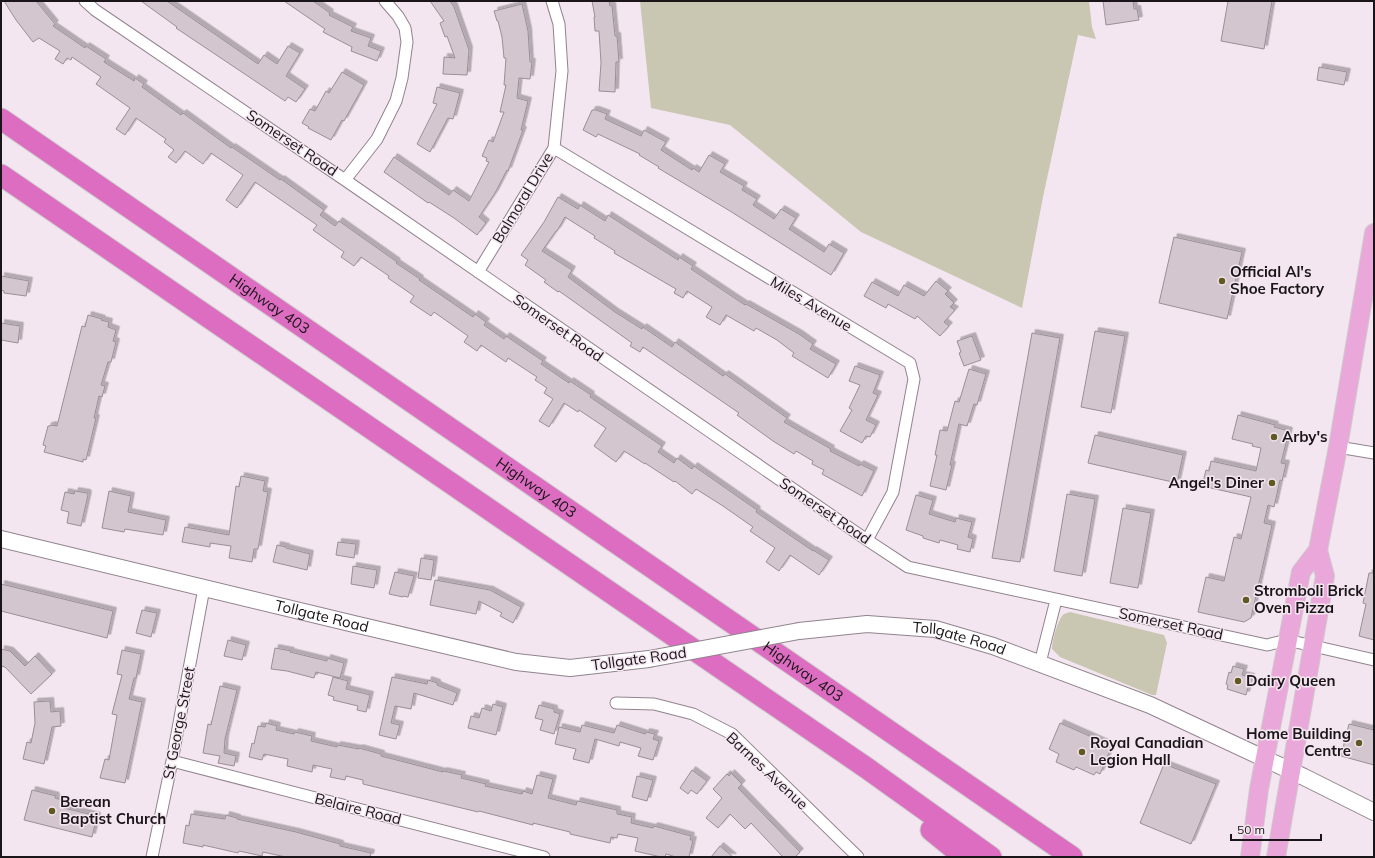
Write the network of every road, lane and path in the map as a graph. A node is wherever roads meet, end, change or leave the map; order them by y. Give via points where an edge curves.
1 (85, 1) edge
2 (385, 1) edge
3 (552, 1) edge
4 (1, 119) edge
5 (554, 148) junction
6 (1, 175) edge
7 (345, 180) junction
8 (1374, 233) edge
9 (478, 272) junction
10 (1338, 447) junction
11 (1374, 453) edge
12 (1, 539) edge
13 (867, 540) junction
14 (1318, 550) junction
15 (204, 588) junction
16 (1056, 600) junction
17 (1287, 640) junction
18 (1312, 646) junction
19 (1374, 660) edge
20 (1040, 663) junction
21 (616, 702) dead end
22 (1265, 759) junction
23 (172, 761) junction
24 (868, 769) junction
25 (1291, 772) junction
26 (1374, 812) edge
27 (152, 857) edge
28 (544, 857) edge
29 (858, 857) edge
30 (964, 857) edge
31 (991, 857) edge
32 (1072, 857) edge
33 (1250, 857) edge
34 (1276, 857) edge

1 - 7 street, Somerset Road
2 - 7 street via 406,28 407,42 402,78 396,100 377,139
3 - 5 street, Balmoral Drive via 559,24 562,71
4 - 32 highway, Highway 403
5 - 9 street, Balmoral Drive
5 - 13 street, Miles Avenue via 910,364 914,380 893,492
6 - 24 highway
7 - 9 street, Somerset Road
8 - 10 main road
9 - 13 street, Somerset Road
10 - 11 street
10 - 14 main road
12 - 15 main road, Tollgate Road
13 - 16 street, Somerset Road via 908,567
14 - 17 main road via 1301,572
14 - 18 main road via 1325,576
15 - 20 main road, Tollgate Road, bridge via 516,662 570,668 650,659 799,631 867,624 935,629
15 - 23 street, St George Street
16 - 17 street, Somerset Road via 1267,645
16 - 20 street
17 - 18 street
17 - 22 main road
18 - 19 street
18 - 25 main road
20 - 22 main road, Tollgate Road via 1150,705
21 - 29 street, Barnes Avenue via 654,704 693,714 732,734
22 - 25 main road, Tollgate Road
22 - 33 main road
23 - 27 street, St George Street
23 - 28 street, Belaire Road
24 - 30 highway via 888,794
24 - 31 highway
25 - 26 main road, Tollgate Road
25 - 34 main road

